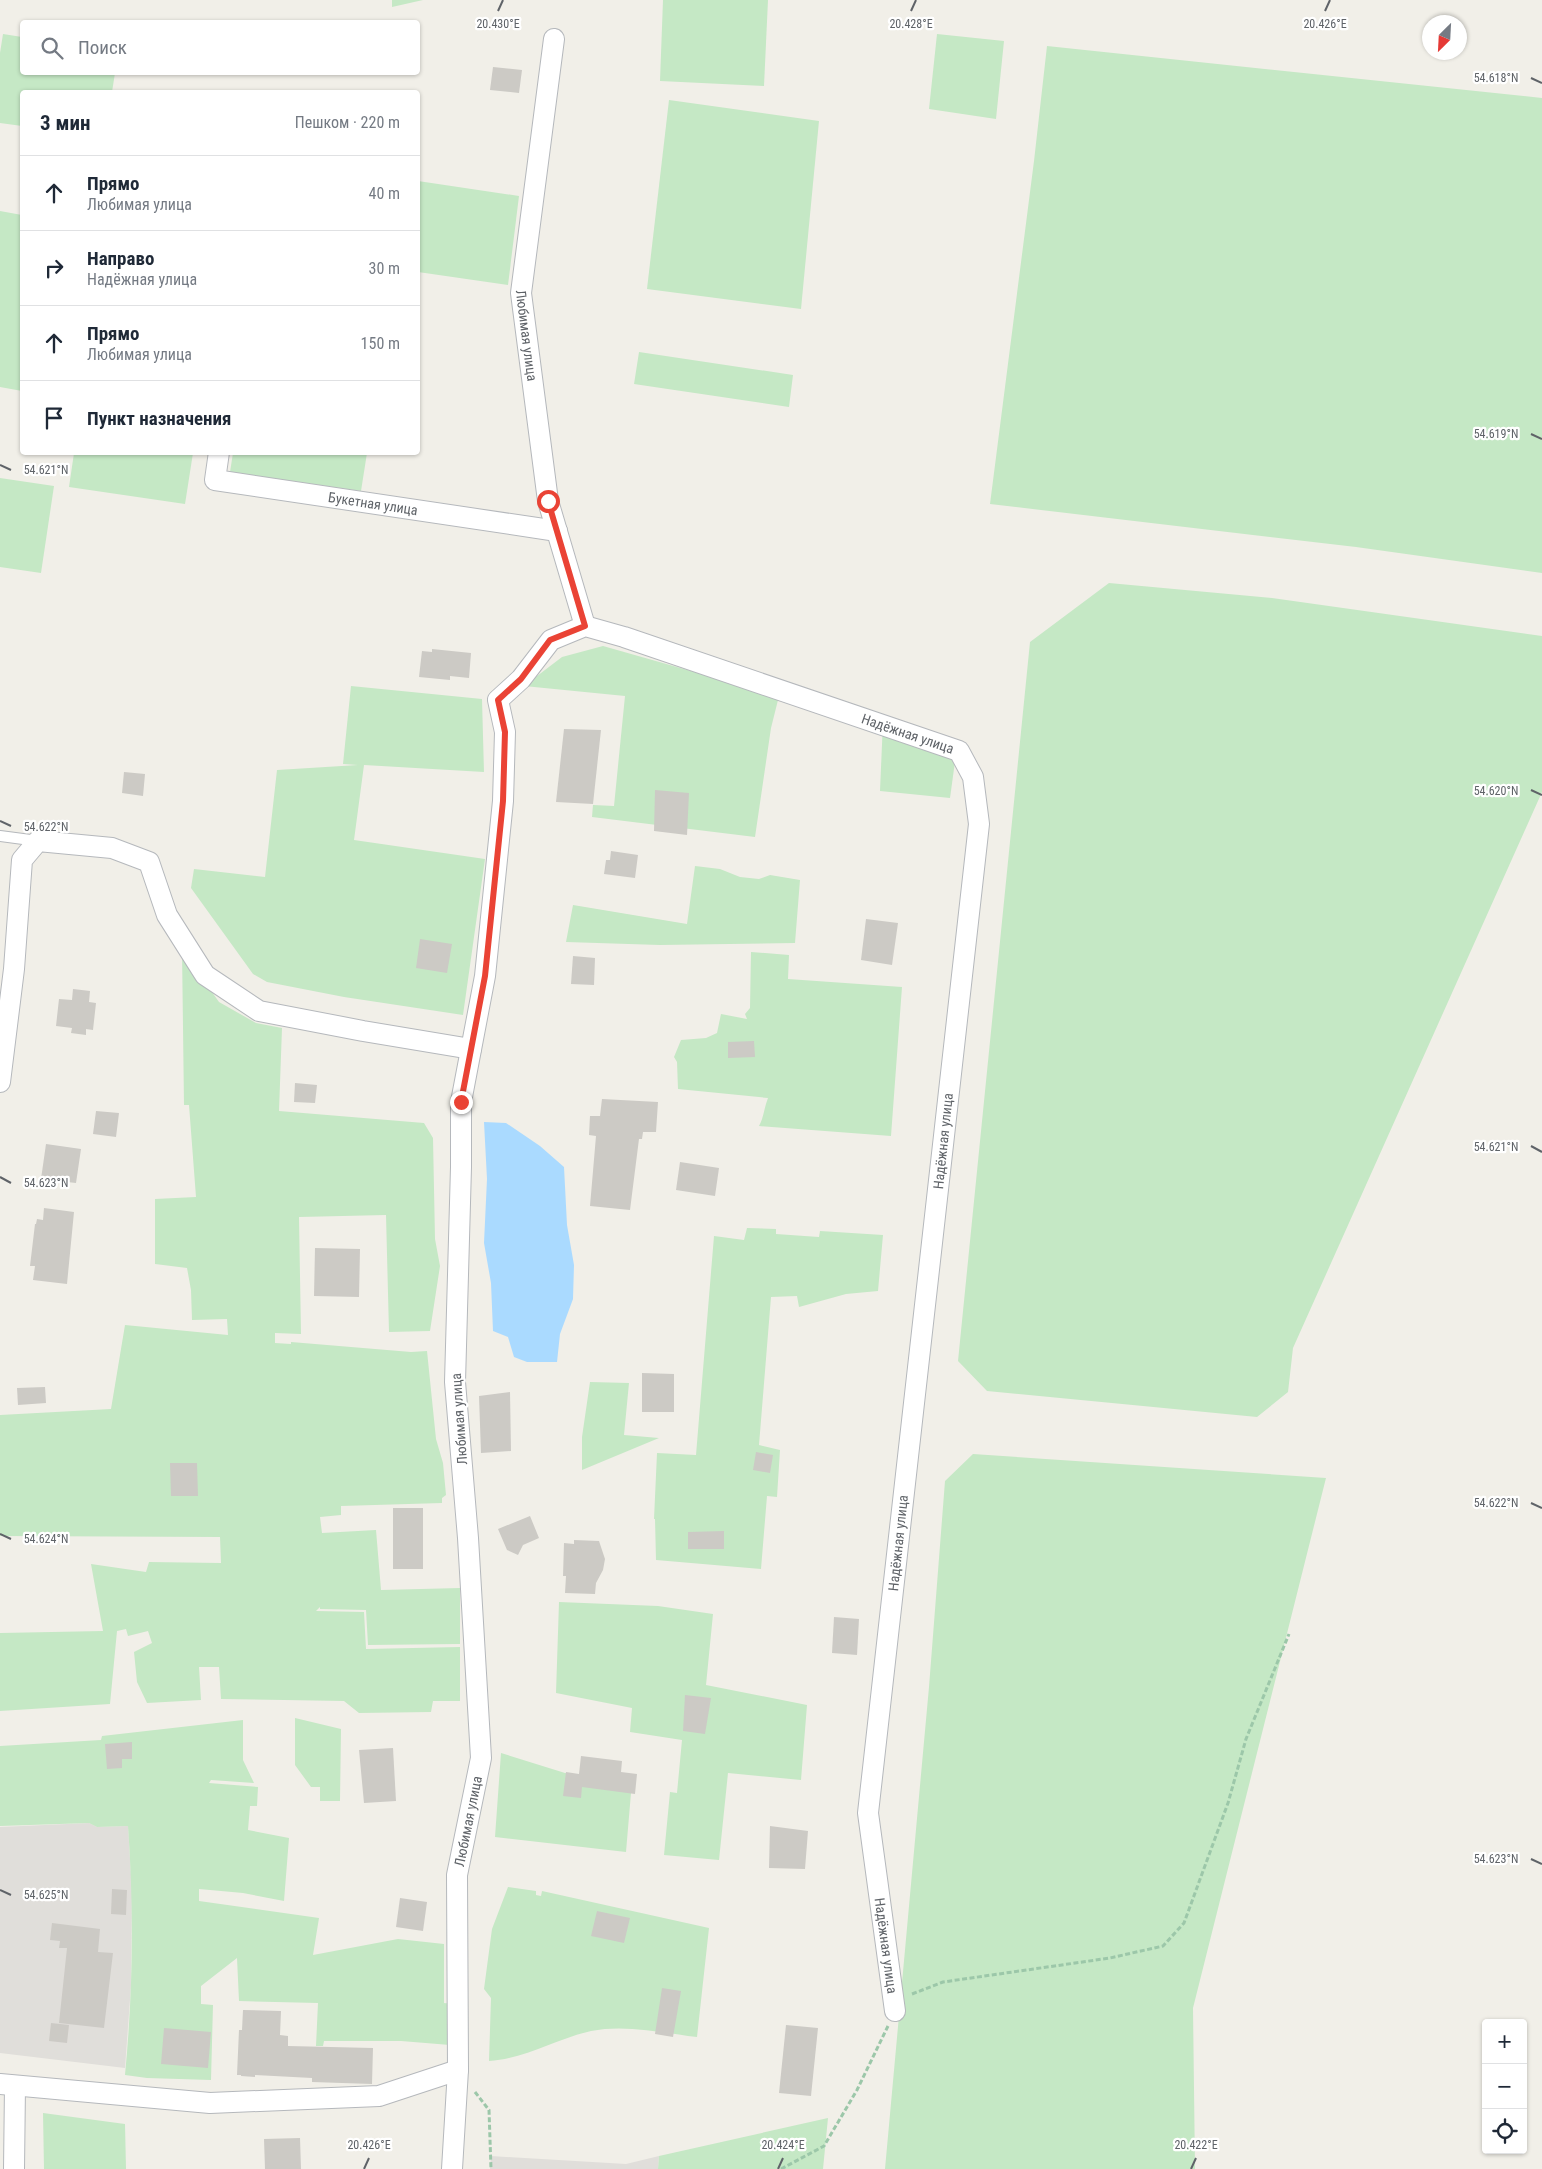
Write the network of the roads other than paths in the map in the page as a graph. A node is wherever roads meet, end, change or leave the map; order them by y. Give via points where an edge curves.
1 (554, 39) dead end
2 (219, 455) edge
3 (557, 531) junction
4 (585, 626) junction
5 (0, 836) edge
6 (38, 841) junction
7 (471, 1049) junction
8 (0, 1082) edge
9 (895, 2011) road end
10 (457, 2076) junction
11 (7, 2085) edge
12 (14, 2169) edge
13 (452, 2169) edge

1 - 3 street, Любимая улица via 521,293 548,501
2 - 3 street, Букетная улица via 215,480
3 - 4 street, Любимая улица
4 - 7 street, Любимая улица via 550,640 521,679 498,700 505,732 503,801 485,976
4 - 9 street, Надёжная улица via 959,751 973,777 979,824 868,1813
5 - 6 lane
6 - 7 street via 112,848 149,862 167,915 205,975 259,1011
6 - 8 street via 22,860 14,969
7 - 10 street, Любимая улица via 461,1102 455,1382 481,1758 457,1875
10 - 11 street via 379,2096 210,2103
10 - 13 street, Любимая улица
11 - 12 street

